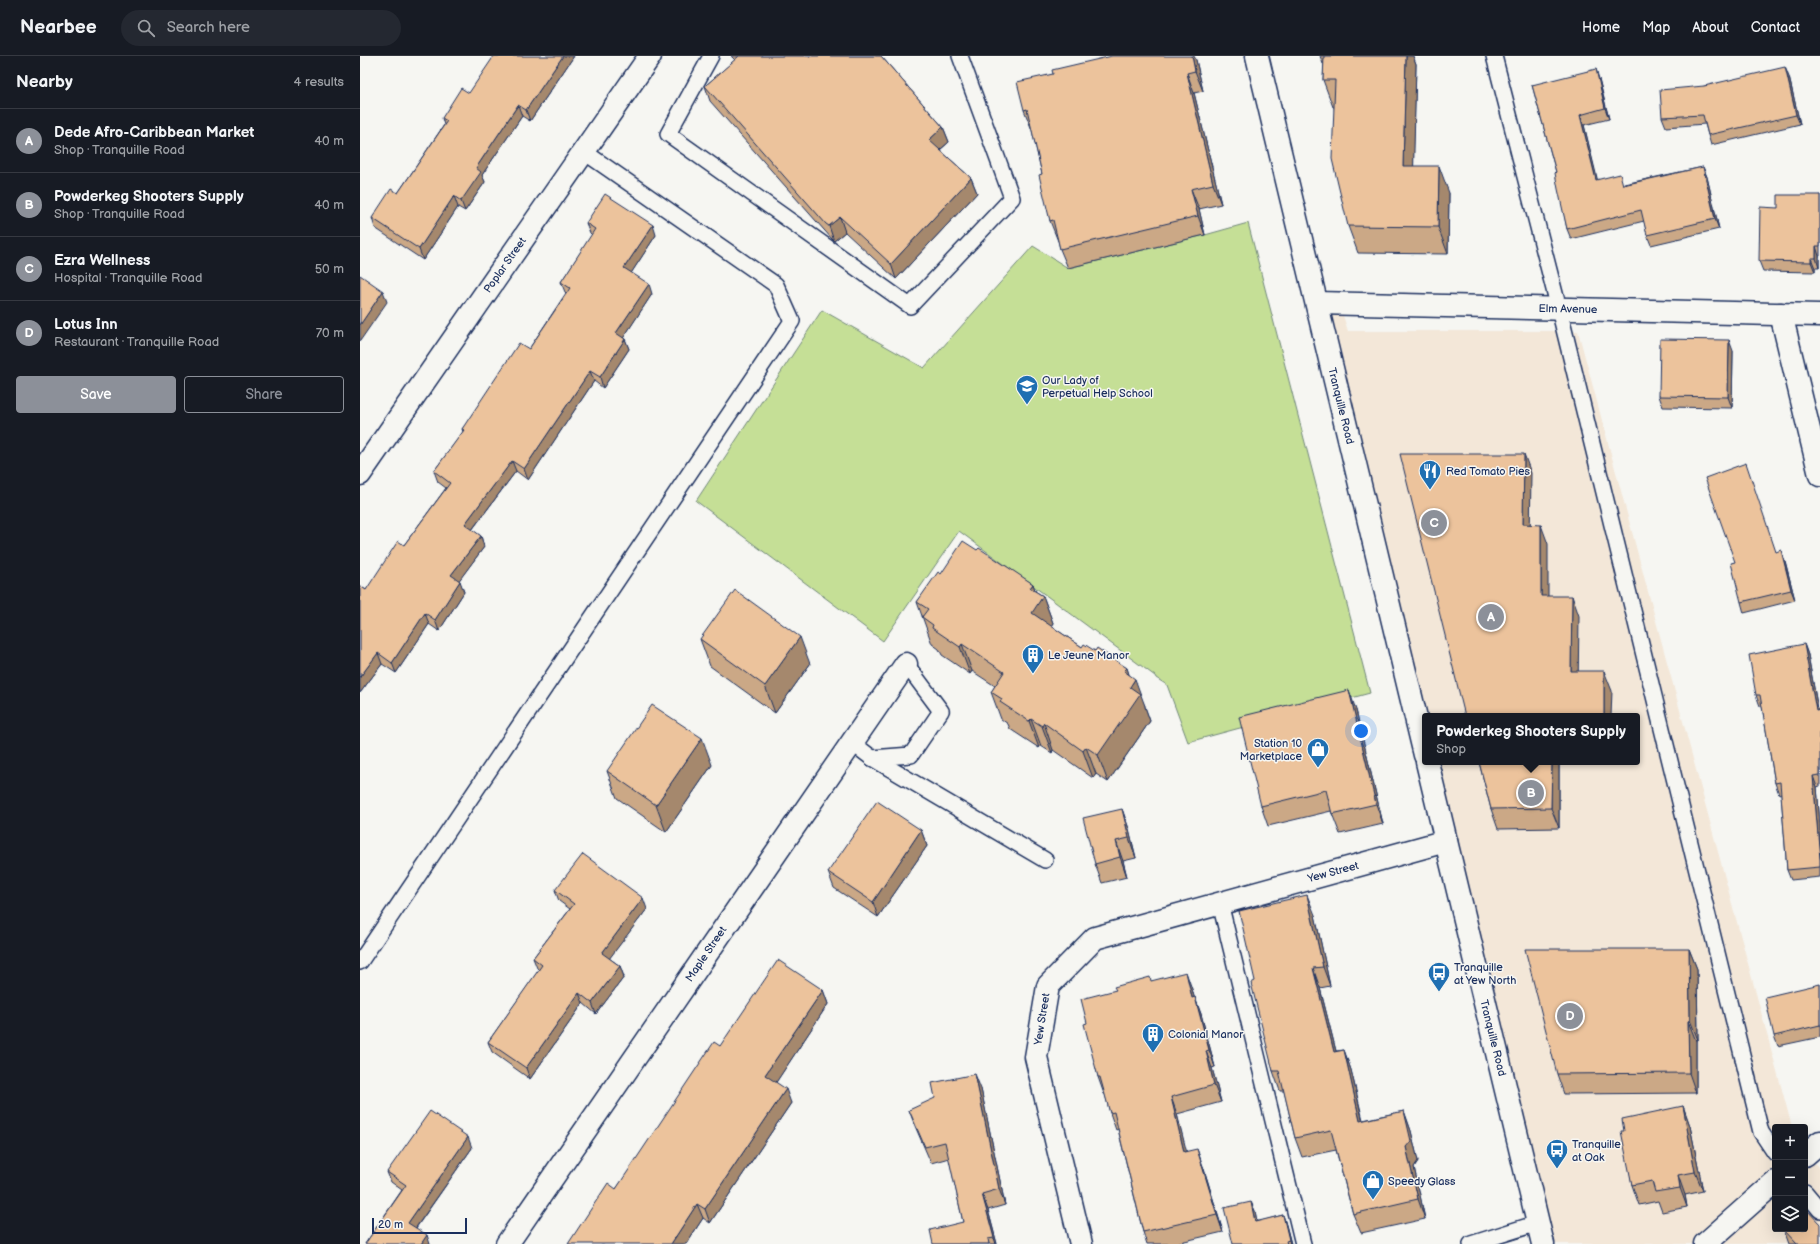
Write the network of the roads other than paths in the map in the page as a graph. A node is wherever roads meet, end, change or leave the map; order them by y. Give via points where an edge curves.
1 (650, 56) edge
2 (711, 56) edge
3 (1257, 56) edge
4 (1494, 56) edge
5 (964, 57) edge
6 (583, 151) junction
7 (1317, 303) junction
8 (1559, 309) junction
9 (1781, 314) junction
10 (1820, 315) edge
11 (360, 474) edge
12 (1820, 475) edge
13 (906, 664) joint
14 (851, 742) junction
15 (1422, 742) edge
16 (872, 758) junction
17 (1428, 765) edge
18 (1446, 841) junction
19 (1045, 860) dead end
20 (1220, 903) junction
21 (360, 962) edge
22 (1820, 1142) edge
23 (1772, 1148) edge
24 (1808, 1153) edge
25 (1772, 1185) edge
26 (1808, 1196) edge
27 (1820, 1210) edge
28 (1538, 1223) junction
29 (507, 1244) edge
30 (1081, 1244) edge
31 (1303, 1244) edge
32 (1471, 1244) edge
33 (1543, 1244) edge
34 (1705, 1244) edge

1 - 6 street, Poplar Street
2 - 5 lane via 668,134 910,306 1012,198
3 - 7 street, Tranquille Road
4 - 8 lane
6 - 11 street, Poplar Street
6 - 21 lane via 776,285 792,321
7 - 8 street, Elm Avenue
7 - 15 street, Tranquille Road
8 - 9 street, Elm Avenue
8 - 23 lane via 1761,1132
9 - 10 street, Elm Avenue
9 - 12 street
13 - 14 street, Maple Street
13 - 16 lane via 941,711 911,755
14 - 16 lane
14 - 29 street, Maple Street
16 - 19 lane
17 - 18 street, Tranquille Road
18 - 20 street, Yew Street
18 - 28 street, Tranquille Road
20 - 30 street, Yew Street via 1095,938 1048,986 1036,1057
20 - 31 lane
22 - 24 street
25 - 34 street
26 - 27 lane
28 - 32 lane
28 - 33 street, Tranquille Road

